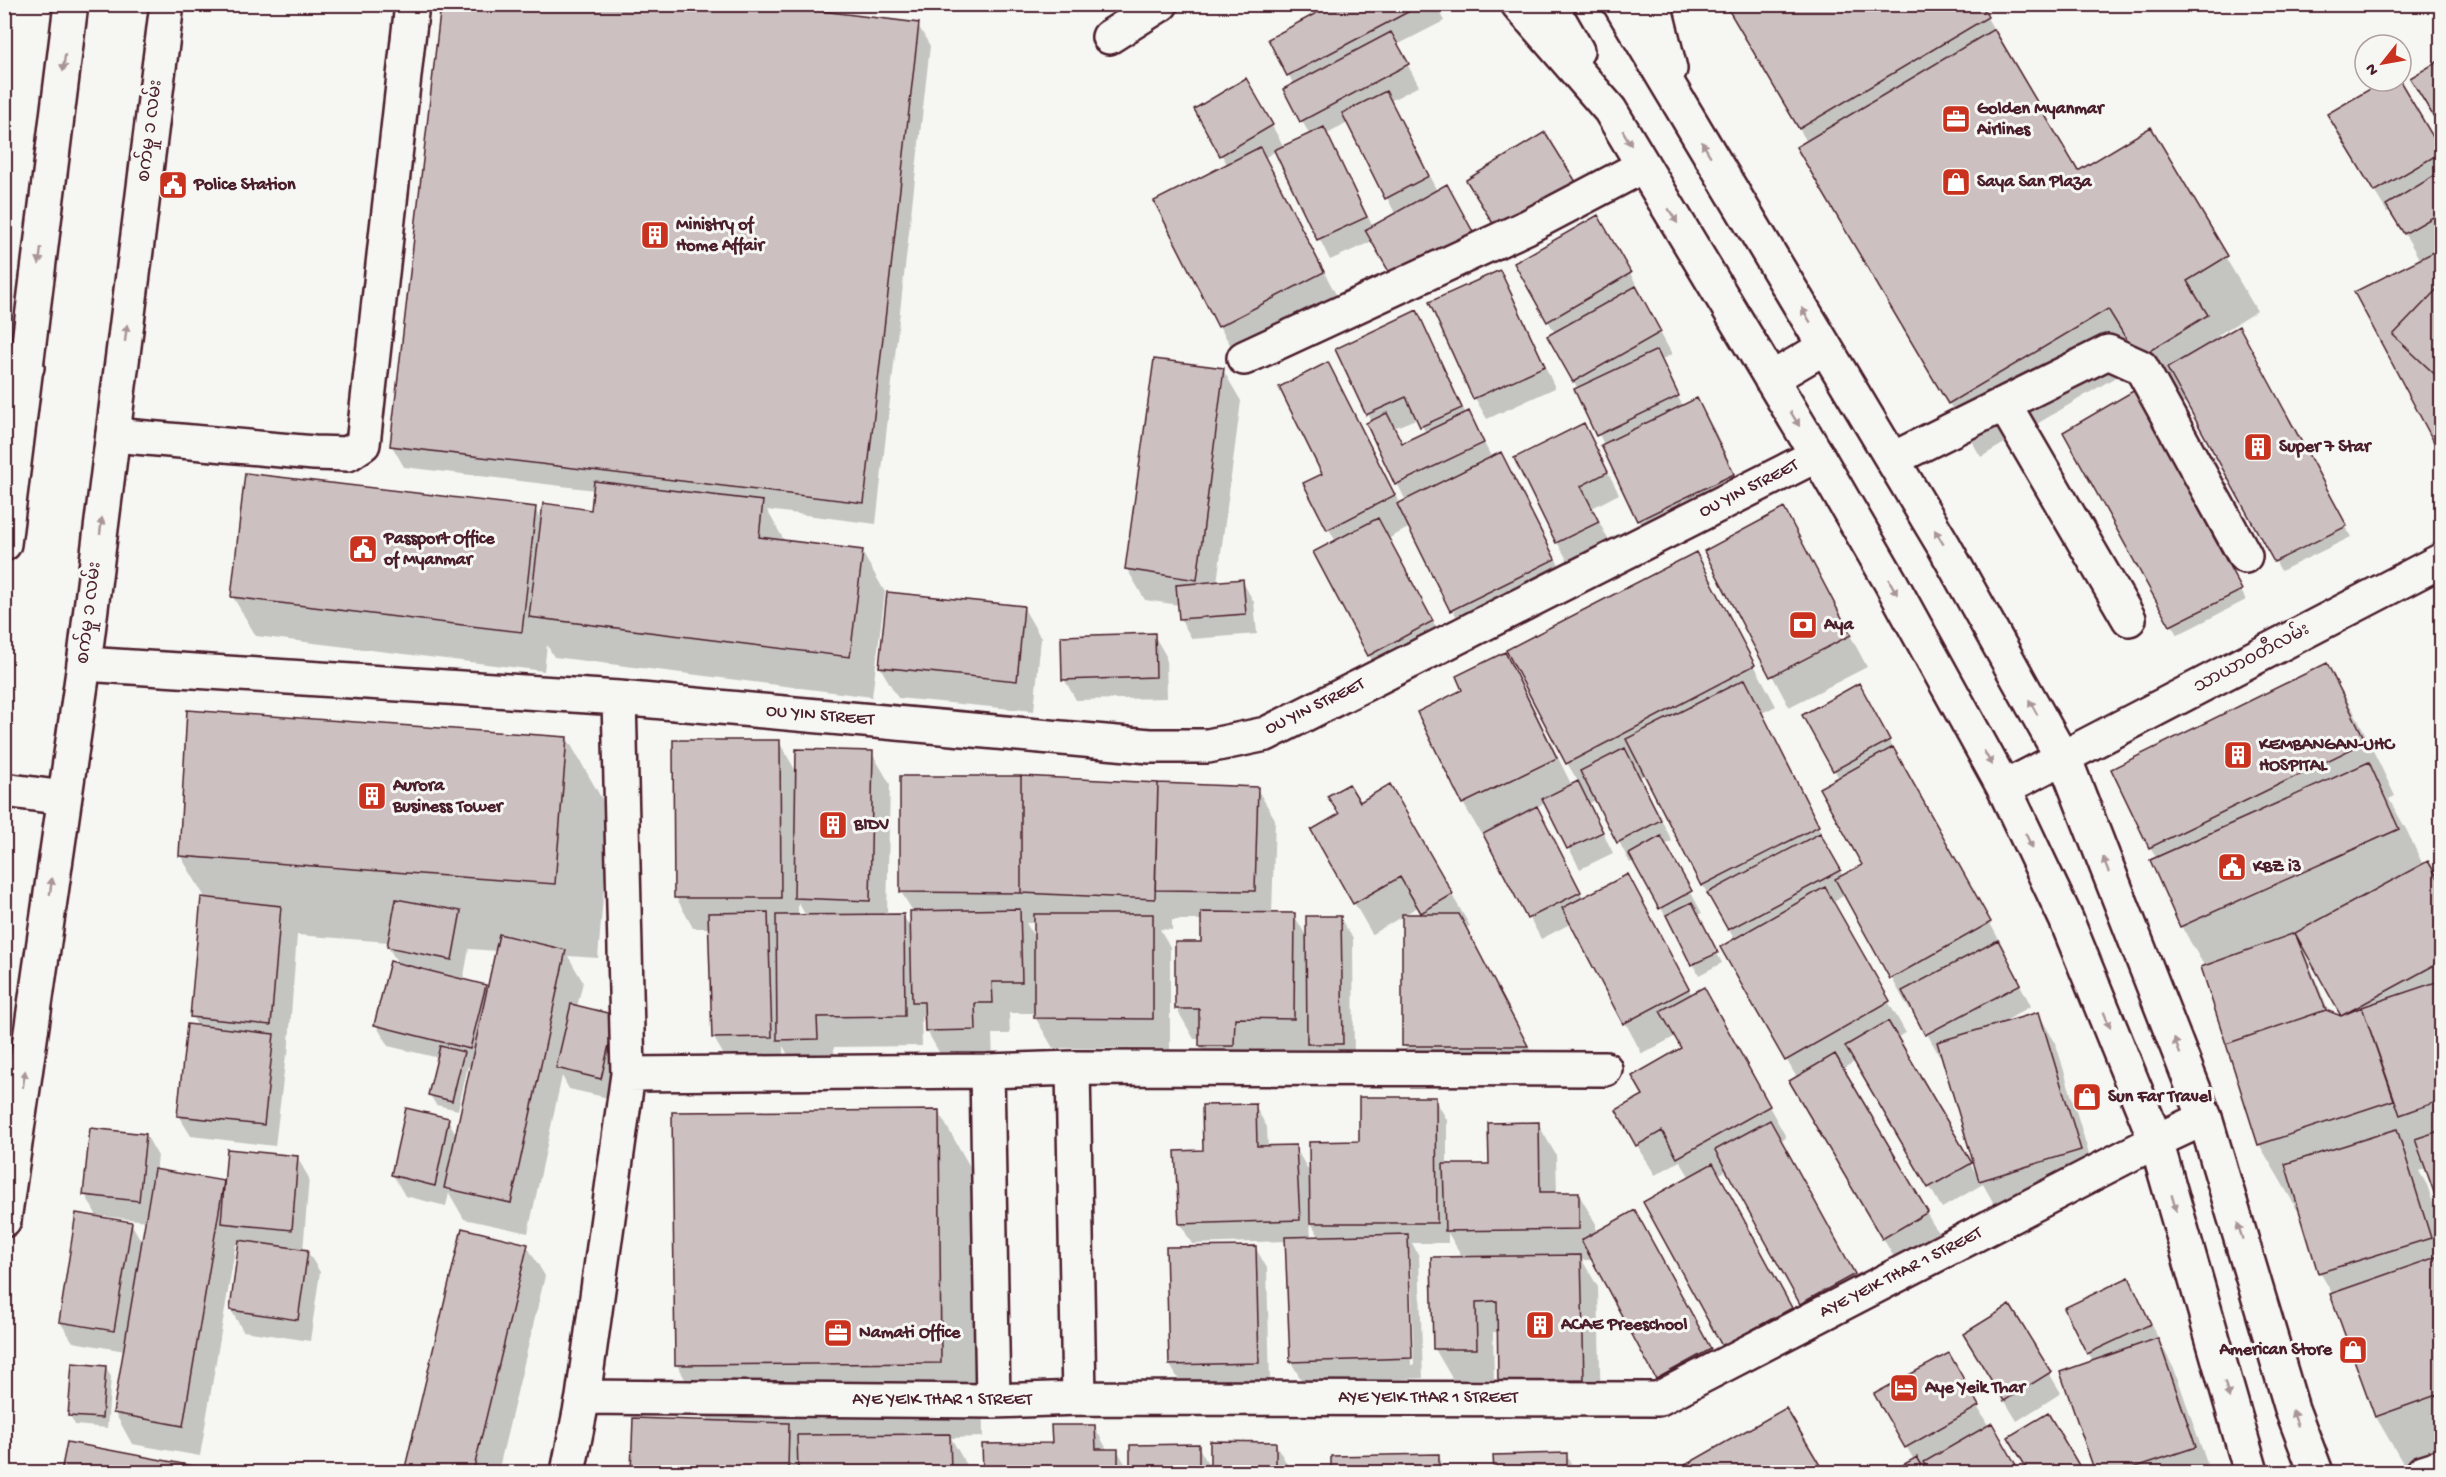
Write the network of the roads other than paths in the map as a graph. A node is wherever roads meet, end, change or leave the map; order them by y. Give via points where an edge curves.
1 (71, 4) edge
2 (167, 4) edge
3 (412, 4) edge
4 (1161, 4) edge
5 (1518, 4) edge
6 (1550, 4) edge
7 (1620, 4) edge
8 (1654, 4) edge
9 (1109, 37) dead end
10 (1678, 103) junction
11 (1610, 110) junction
12 (1643, 166) junction
13 (1825, 347) junction
14 (1244, 358) dead end
15 (16, 365) edge
16 (1771, 379) junction
17 (2004, 404) junction
18 (113, 435) junction
19 (1817, 455) junction
20 (1893, 459) junction
21 (4, 544) edge
22 (2245, 555) dead end
23 (2442, 560) edge
24 (2129, 619) dead end
25 (84, 664) junction
26 (619, 698) junction
27 (2062, 758) junction
28 (2004, 788) junction
29 (4, 790) edge
30 (64, 798) junction
31 (1073, 1068) junction
32 (1605, 1069) dead end
33 (987, 1071) junction
34 (628, 1074) junction
35 (2205, 1118) junction
36 (2156, 1141) junction
37 (5, 1208) edge
38 (583, 1397) junction
39 (1079, 1398) junction
40 (993, 1401) junction
41 (2442, 1466) edge
42 (2245, 1470) edge
43 (568, 1473) edge
44 (2316, 1473) edge
45 (2423, 1473) edge

1 -> 15 street
18 -> 2 street, စက်မှု ၁ လမ်း
3 - 18 street via 363,444 348,454 314,453
4 - 9 street
5 - 11 street
6 - 11 street
7 - 10 street
8 - 10 street
13 -> 10 street
11 -> 12 street
12 - 14 street via 1527,227
12 -> 16 street
13 - 16 street
13 - 20 street
15 - 21 street
16 -> 19 street
17 - 20 street
17 - 22 street via 2108,352 2141,367
17 - 24 street
25 -> 18 street, စက်မှု ၁ လမ်း
19 - 26 street, OU YIN STREET via 1266,734 1208,746 1150,746
19 -> 28 street
27 -> 20 street
23 - 27 street, သာယာဝတီလမ်း
25 - 26 street, OU YIN STREET
25 - 30 street, စက်မှု ၁ လမ်း
26 - 34 street
27 - 28 street, သာယာဝတီလမ်း
35 -> 27 street
28 -> 36 street via 2066,919
29 - 30 street
37 -> 30 street, စက်မှု ၁ လမ်း
31 - 32 street
31 - 33 street
31 - 39 street
33 - 34 street
33 - 40 street
34 - 38 street
35 - 36 street, AYE YEIK THAR 1 STREET
44 -> 35 street via 2292,1409
36 - 39 street, AYE YEIK THAR 1 STREET via 1658,1399
36 -> 42 street
38 - 40 street, AYE YEIK THAR 1 STREET
38 - 43 street
39 - 40 street, AYE YEIK THAR 1 STREET
41 - 45 street

